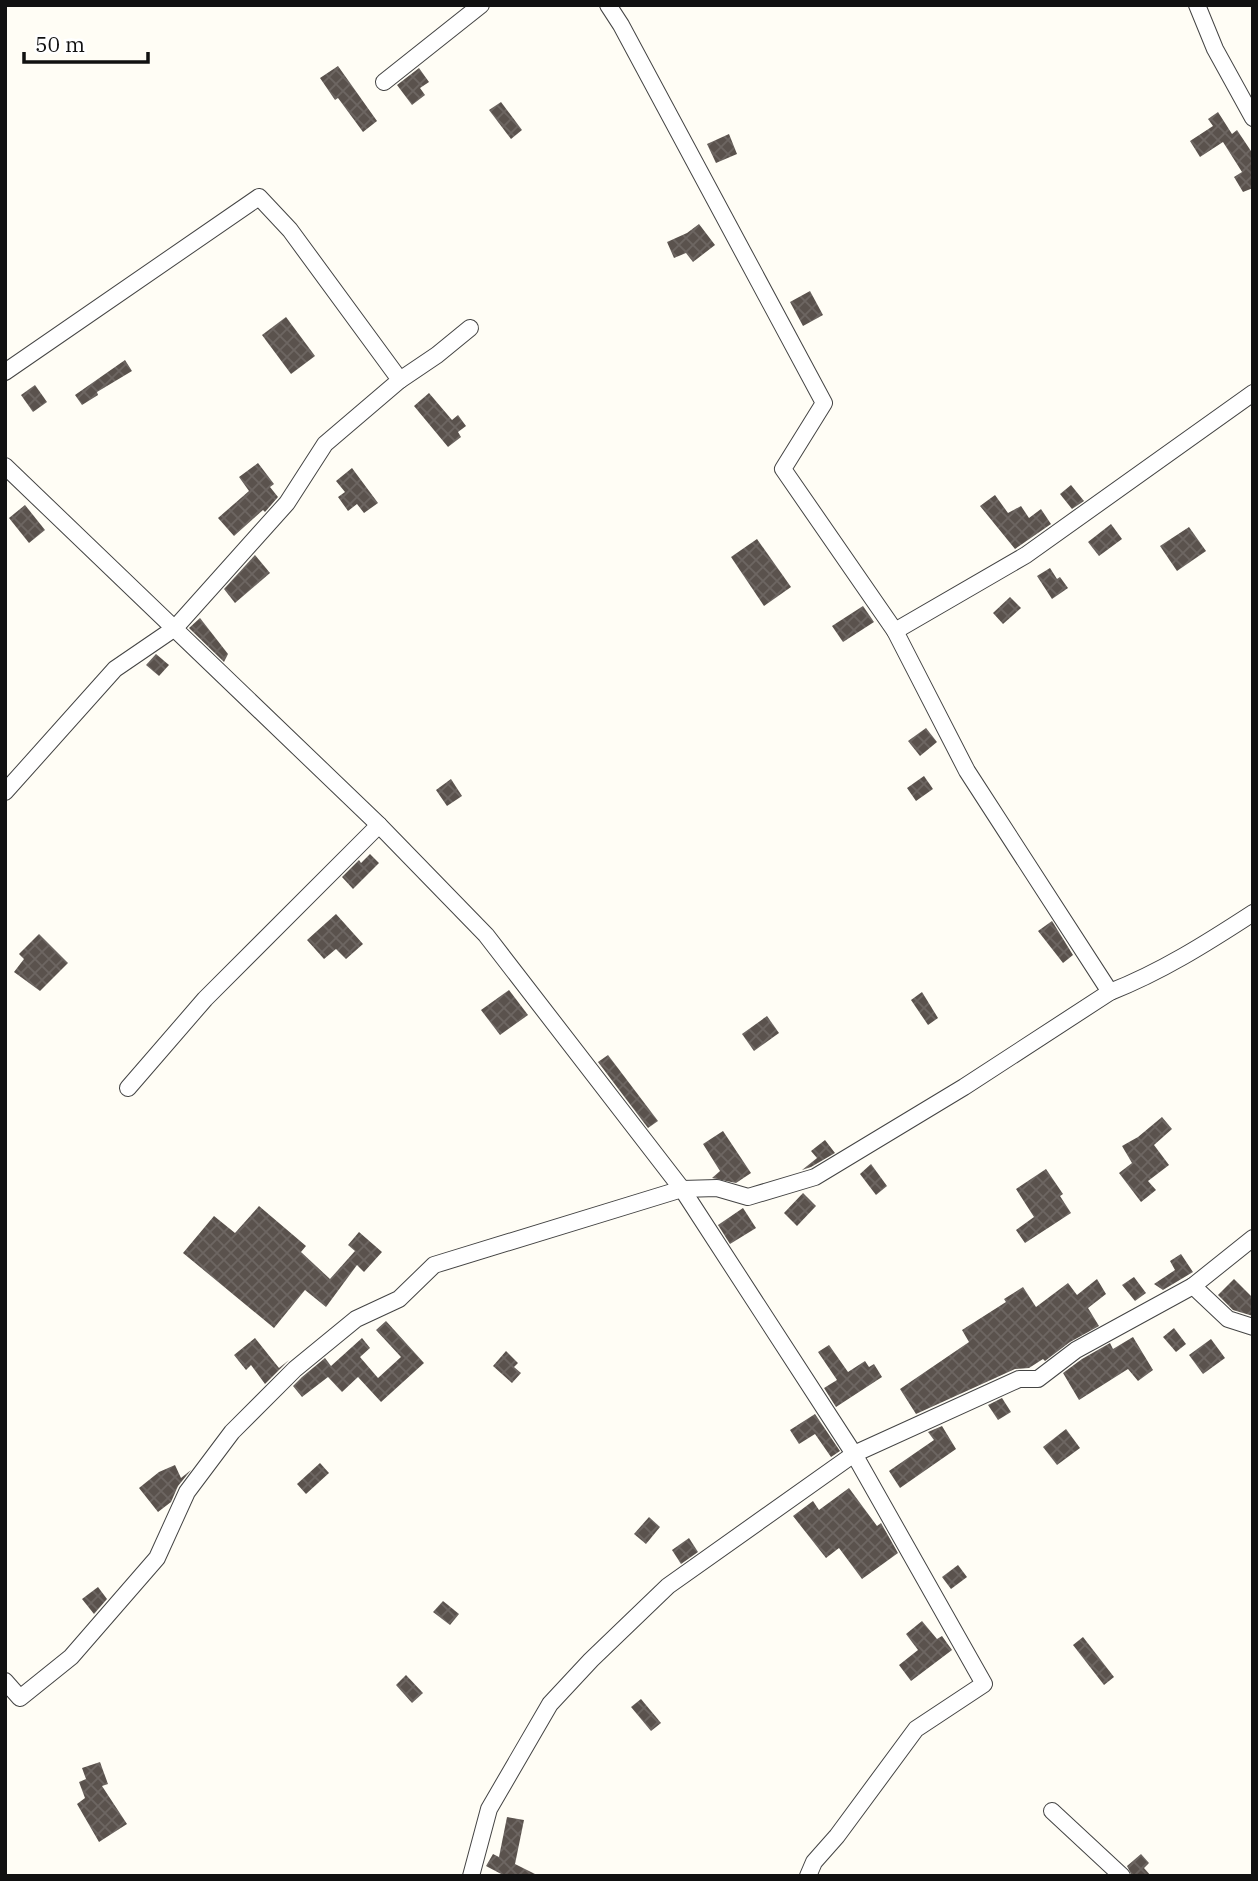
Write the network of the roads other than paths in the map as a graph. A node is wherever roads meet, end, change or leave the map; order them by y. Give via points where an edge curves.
1 (481, 5) edge
2 (608, 5) edge
3 (1197, 5) edge
4 (384, 82) dead end
5 (1253, 118) edge
6 (470, 328) dead end
7 (5, 372) edge
8 (400, 380) junction
9 (1253, 393) edge
10 (5, 466) edge
11 (175, 628) junction
12 (895, 631) junction
13 (5, 792) edge
14 (379, 825) junction
15 (1253, 913) edge
16 (1110, 992) junction
17 (128, 1088) dead end
18 (682, 1189) junction
19 (1253, 1238) edge
20 (1193, 1286) junction
21 (1253, 1326) edge
22 (854, 1454) junction
23 (5, 1681) edge
24 (1052, 1811) dead end
25 (471, 1876) edge
26 (807, 1876) edge
27 (1122, 1876) edge

1 - 4 street
2 - 12 street via 824,402 783,468
3 - 5 street via 1214,49
6 - 8 street
7 - 8 street via 259,197 290,230
8 - 11 street via 325,444 287,503
9 - 12 street via 1026,555
10 - 11 street
11 - 13 street via 115,669
11 - 14 street
12 - 16 street via 967,771
14 - 17 street via 205,999
14 - 18 street via 486,935
15 - 16 street via 1206,944
16 - 18 street via 816,1177 748,1197 718,1188
18 - 22 street
18 - 23 street via 434,1265 399,1299 356,1319 295,1369 232,1433 187,1492 157,1558 72,1657 20,1698
19 - 20 street
20 - 21 street via 1228,1319
20 - 22 street via 1076,1350 1038,1379 1019,1379
22 - 25 street via 668,1586 550,1704 489,1809
22 - 26 street via 984,1684 916,1729
24 - 27 street

